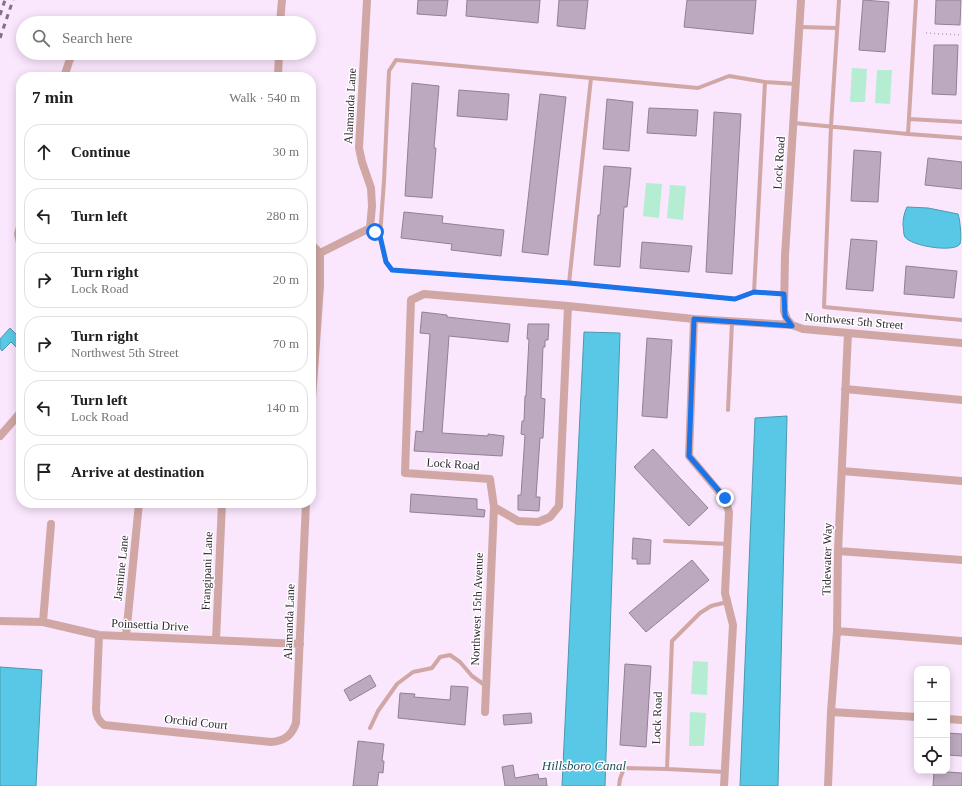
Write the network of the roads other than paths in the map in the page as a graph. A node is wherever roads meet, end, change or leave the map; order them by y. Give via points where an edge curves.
1 (282, 0) edge
2 (367, 0) edge
3 (801, 0) edge
4 (838, 0) edge
5 (916, 0) edge
6 (281, 16) edge
7 (799, 27) junction
8 (837, 28) junction
9 (70, 60) edge
10 (279, 60) edge
11 (66, 72) edge
12 (278, 72) edge
13 (591, 78) junction
14 (765, 82) junction
15 (796, 84) junction
16 (909, 118) junction
17 (962, 122) edge
18 (794, 123) junction
19 (831, 126) junction
20 (908, 134) junction
21 (962, 138) edge
22 (370, 228) junction
23 (380, 236) junction
24 (316, 249) edge
25 (320, 253) junction
26 (569, 283) junction
27 (754, 292) junction
28 (784, 294) junction
29 (411, 300) joint
30 (568, 306) junction
31 (694, 319) junction
32 (962, 320) edge
33 (732, 322) junction
34 (792, 326) junction
35 (848, 333) junction
36 (316, 342) edge
37 (962, 343) edge
38 (845, 389) junction
39 (962, 400) edge
40 (728, 410) dead end
41 (16, 418) edge
42 (0, 436) edge
43 (842, 471) junction
44 (962, 481) edge
45 (494, 507) junction
46 (139, 508) edge
47 (222, 508) edge
48 (306, 508) edge
49 (51, 524) dead end
50 (665, 541) dead end
51 (728, 544) junction
52 (838, 551) junction
53 (962, 560) edge
54 (727, 602) junction
55 (0, 621) edge
56 (43, 622) junction
57 (838, 631) junction
58 (99, 635) junction
59 (126, 636) junction
60 (216, 640) junction
61 (962, 641) edge
62 (300, 644) junction
63 (486, 686) junction
64 (485, 712) dead end
65 (831, 712) junction
66 (914, 717) edge
67 (950, 719) edge
68 (962, 720) edge
69 (370, 728) dead end
70 (285, 739) joint
71 (667, 769) junction
72 (725, 772) junction
73 (619, 786) edge
74 (724, 786) edge
75 (828, 786) edge

1 - 6 street
2 - 22 street, Alamanda Lane via 359,148 371,188
3 - 7 street, Lock Road
4 - 8 lane
5 - 16 lane
7 - 8 lane
7 - 15 street, Lock Road
8 - 19 lane
9 - 11 street
10 - 12 street
13 - 14 lane via 698,88 729,76
13 - 23 lane via 396,60 389,71
13 - 26 lane
14 - 15 lane
14 - 27 lane
15 - 18 street, Lock Road
16 - 17 lane
16 - 20 lane
18 - 19 lane
18 - 28 street, Lock Road
19 - 20 lane
19 - 32 lane via 824,307
20 - 21 lane
22 - 23 lane
22 - 25 street
23 - 26 lane via 386,262 392,270
24 - 25 street
25 - 36 street
26 - 27 lane via 735,299
27 - 28 lane
28 - 34 street, Lock Road via 785,316
29 - 30 street, Northwest 5th Street via 424,294
29 - 45 street, Lock Road via 405,473 490,479
30 - 31 street, Northwest 5th Street
30 - 45 street via 559,506 550,518 538,522 518,521
31 - 33 street, Northwest 5th Street
31 - 51 street via 689,456 725,498 729,512
33 - 34 street, Northwest 5th Street
33 - 40 lane
34 - 35 street, Northwest 5th Street
35 - 37 street, Northwest 5th Street
35 - 38 street, Tidewater Way
38 - 39 street
38 - 43 street, Tidewater Way
41 - 42 street
43 - 44 street
43 - 52 street, Tidewater Way
45 - 63 street, Northwest 15th Avenue
46 - 59 street, Jasmine Lane
47 - 60 street, Frangipani Lane
48 - 62 street, Alamanda Lane
49 - 56 street
50 - 51 lane
51 - 54 street via 724,593
52 - 53 street
52 - 57 street, Tidewater Way
54 - 71 lane, Lock Road via 711,606 700,613 672,641
54 - 72 street via 733,624
55 - 56 street, Poinsettia Drive
56 - 58 street, Poinsettia Drive
57 - 61 street
57 - 65 street, Tidewater Way
58 - 59 street, Poinsettia Drive
58 - 70 street, Orchid Court via 96,715 104,725 272,742
59 - 60 street, Poinsettia Drive
60 - 62 street, Poinsettia Drive
62 - 70 street, Alamanda Lane via 296,723
63 - 64 street, Northwest 15th Avenue
63 - 69 lane via 450,655 440,657 432,668 413,672 397,684 378,711
65 - 66 street
65 - 75 street, Tidewater Way
67 - 68 street
71 - 72 lane
71 - 73 lane via 624,768
72 - 74 street

